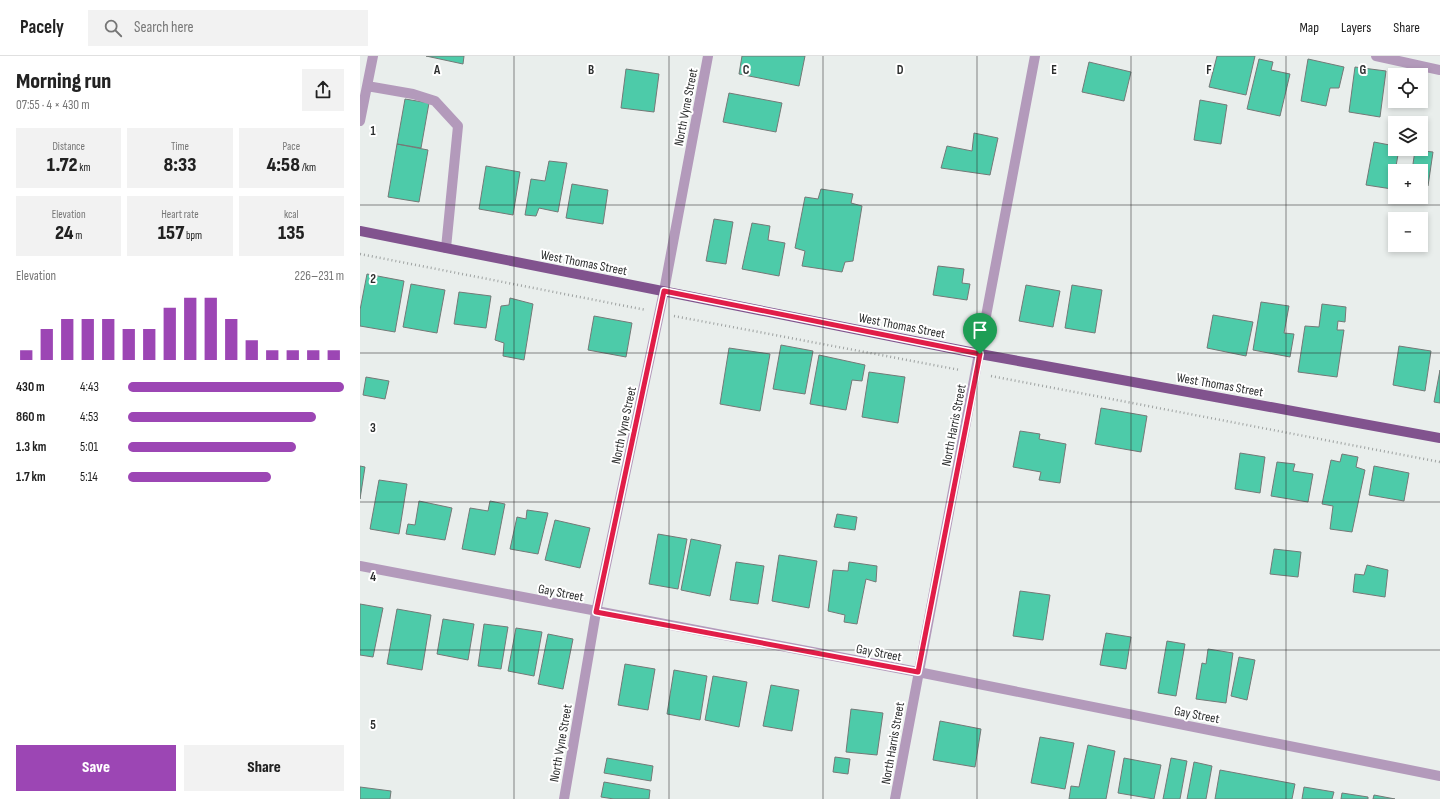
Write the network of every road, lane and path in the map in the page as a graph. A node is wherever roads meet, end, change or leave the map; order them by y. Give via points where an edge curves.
1 (373, 56) edge
2 (708, 56) edge
3 (1035, 56) edge
4 (1376, 56) edge
5 (1440, 70) edge
6 (367, 86) junction
7 (360, 121) edge
8 (360, 231) edge
9 (446, 248) junction
10 (360, 254) edge
11 (664, 291) junction
12 (660, 313) junction
13 (980, 354) junction
14 (976, 373) junction
15 (1440, 438) edge
16 (1440, 462) edge
17 (360, 566) edge
18 (596, 612) junction
19 (918, 672) junction
20 (1440, 776) edge
21 (564, 799) edge
22 (895, 799) edge

1 - 6 street
2 - 11 street, North Vyne Street
3 - 13 street, North Harris Street
4 - 5 street
6 - 7 street
6 - 9 street via 413,94 435,101 458,126
8 - 9 main road, West Thomas Street
9 - 11 main road, West Thomas Street
10 - 12 path
11 - 12 street, North Vyne Street
11 - 13 main road, West Thomas Street
12 - 14 path
12 - 18 street, North Vyne Street
13 - 14 street, North Harris Street
13 - 15 main road, West Thomas Street
14 - 16 path
14 - 19 street, North Harris Street
17 - 18 street, Gay Street
18 - 19 street, Gay Street
18 - 21 street, North Vyne Street
19 - 20 street, Gay Street
19 - 22 street, North Harris Street

